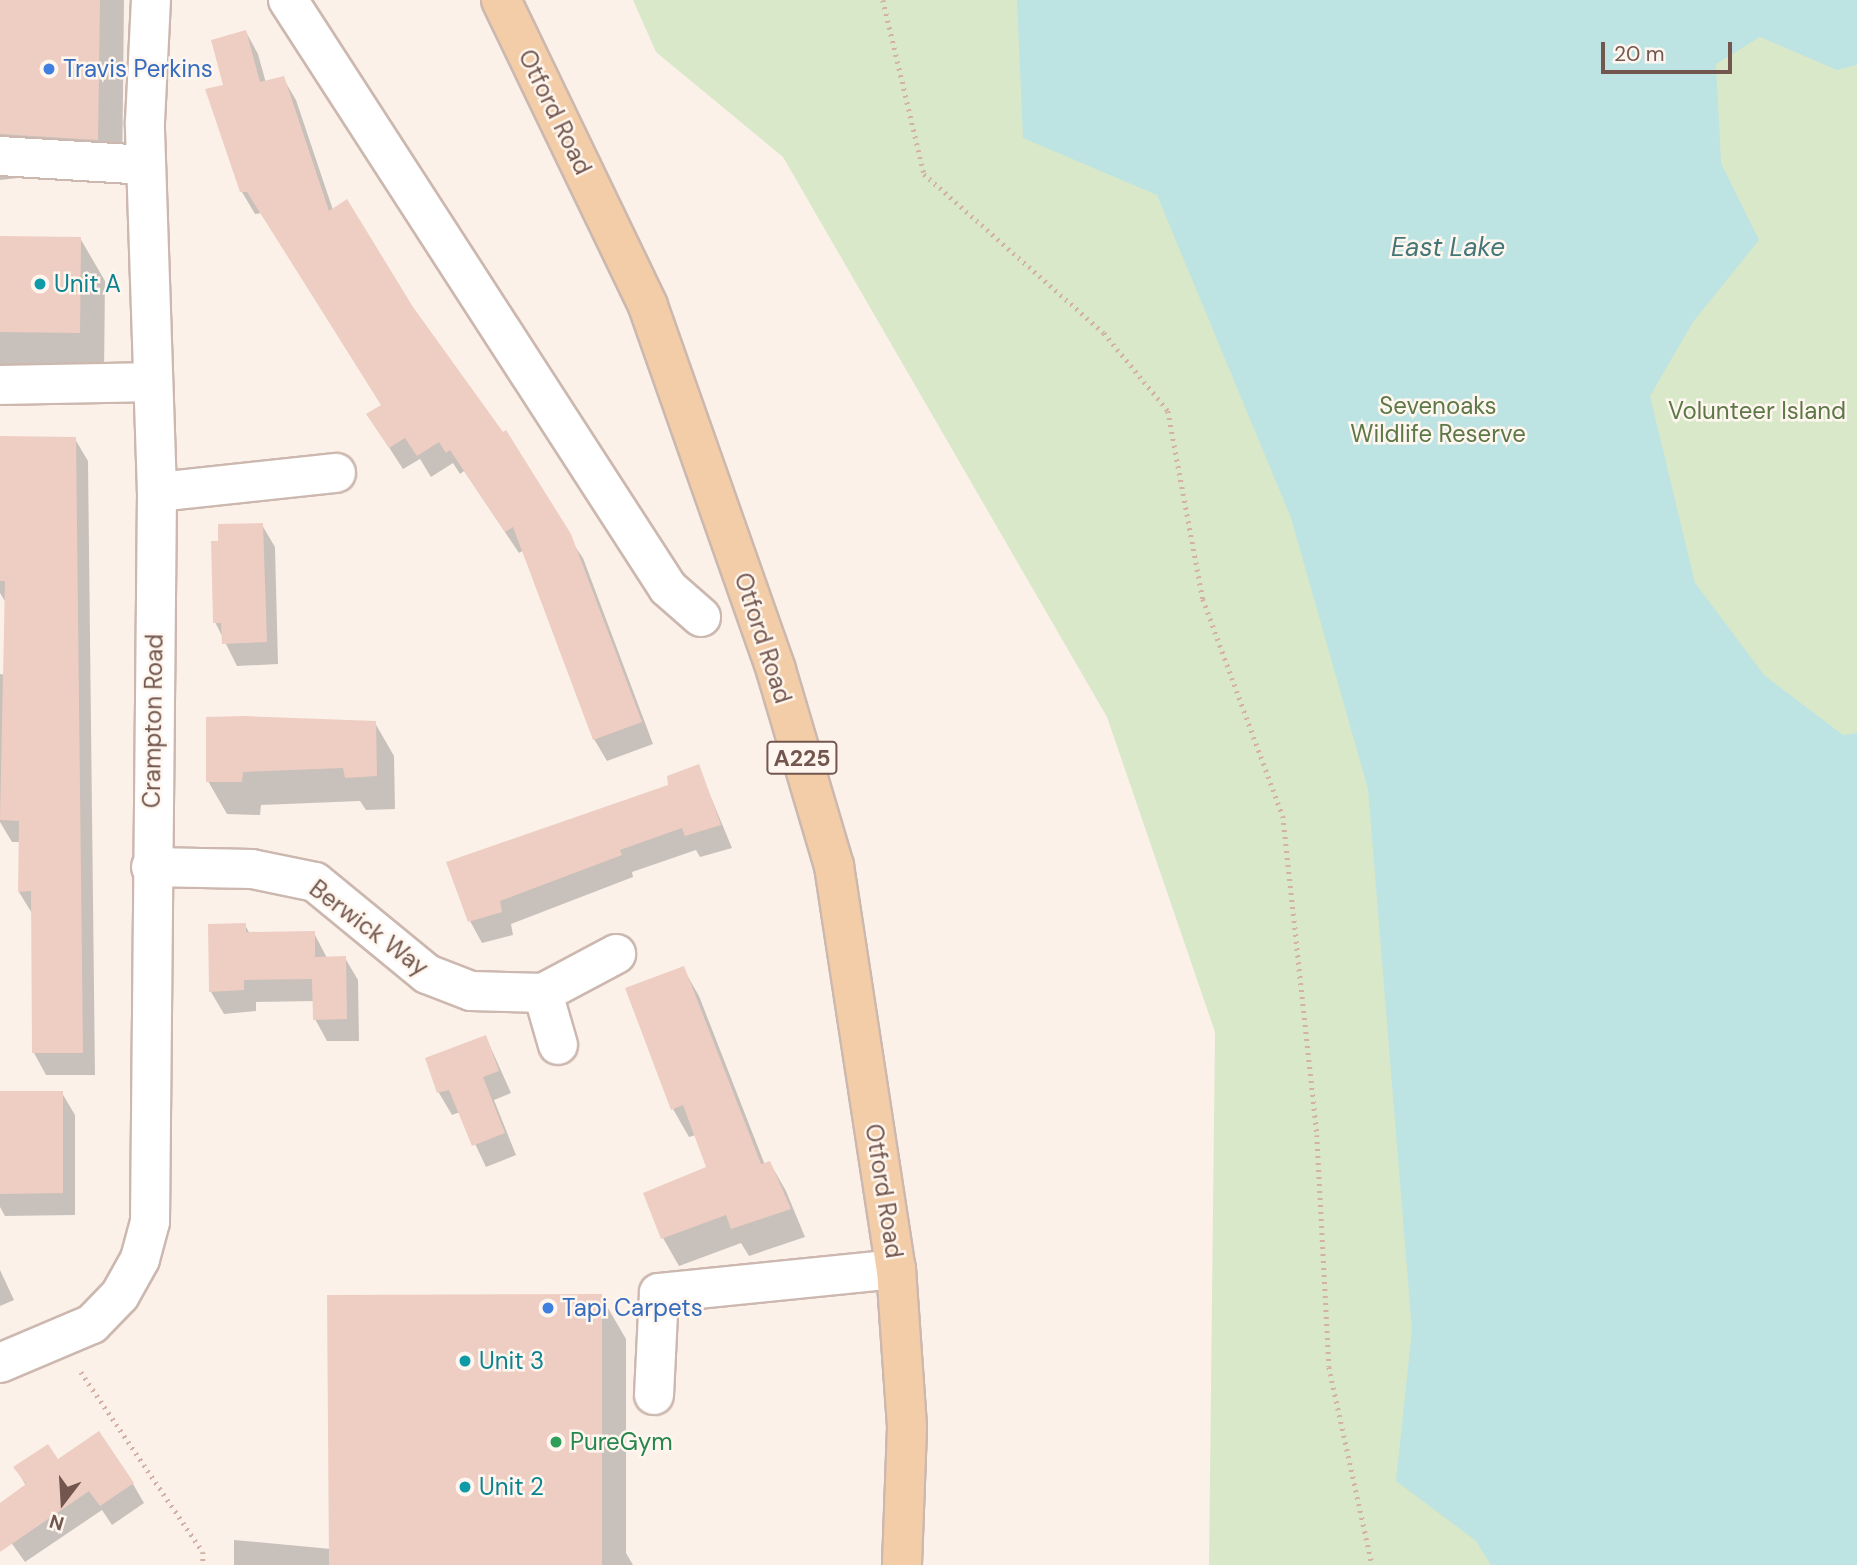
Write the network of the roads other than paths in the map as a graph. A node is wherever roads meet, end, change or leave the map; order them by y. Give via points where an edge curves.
1 (151, 0) edge
2 (288, 0) edge
3 (501, 0) edge
4 (0, 156) edge
5 (146, 165) junction
6 (151, 382) junction
7 (0, 385) edge
8 (336, 473) dead end
9 (157, 492) junction
10 (701, 618) dead end
11 (151, 867) junction
12 (616, 954) dead end
13 (543, 993) junction
14 (558, 1045) dead end
15 (897, 1269) junction
16 (0, 1363) edge
17 (654, 1395) dead end
18 (902, 1565) edge

1 - 5 street, Crampton Road
2 - 10 street via 668,588
3 - 15 main road, Otford Road / A225 via 648,306 776,670 834,866
4 - 5 street
5 - 6 street, Crampton Road
6 - 7 street
6 - 9 street, Crampton Road
8 - 9 street
9 - 11 street, Crampton Road
11 - 13 street, Berwick Way via 252,869 315,882 427,974 471,991
11 - 16 street, Crampton Road via 150,1222 140,1259 120,1295 92,1324
12 - 13 street, Berwick Way
13 - 14 street
15 - 17 street via 659,1293
15 - 18 main road, Otford Road / A225 via 907,1428

